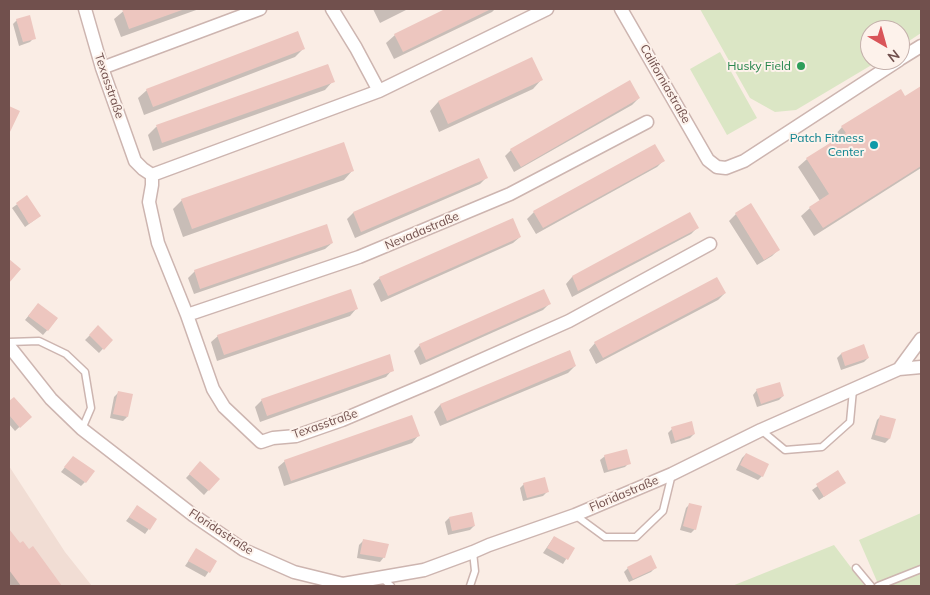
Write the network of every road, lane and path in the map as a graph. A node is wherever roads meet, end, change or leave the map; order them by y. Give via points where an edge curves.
1 (85, 9) edge
2 (260, 9) edge
3 (332, 9) edge
4 (547, 9) edge
5 (621, 9) edge
6 (921, 46) edge
7 (910, 53) edge
8 (102, 68) junction
9 (884, 70) edge
10 (379, 91) junction
11 (647, 122) dead end
12 (152, 175) junction
13 (710, 244) dead end
14 (187, 315) junction
15 (921, 339) edge
16 (9, 342) edge
17 (9, 346) edge
18 (921, 367) edge
19 (899, 368) junction
20 (853, 390) junction
21 (82, 429) junction
22 (761, 430) junction
23 (672, 474) junction
24 (575, 515) junction
25 (473, 552) junction
26 (856, 568) dead end
27 (921, 569) edge
28 (386, 582) edge
29 (470, 586) edge
30 (871, 586) edge
31 (878, 586) edge

1 - 8 street, Texasstraße
2 - 8 street
3 - 10 street
4 - 10 street
5 - 9 street, Californiastraße via 708,160 726,168 744,160
6 - 7 street
8 - 12 street, Texasstraße via 135,161
10 - 12 street
11 - 14 street, Nevadastraße via 502,198 362,256
12 - 14 street, Texasstraße via 149,202 158,243
13 - 14 street, Texasstraße via 569,321 452,373 342,420 296,436 261,442 224,407 213,389
15 - 19 street, Floridastraße
16 - 21 lane via 38,341 66,354 85,372 91,408
17 - 21 street, Floridastraße via 51,399
18 - 19 street, Floridastraße
19 - 20 street, Floridastraße
20 - 22 street, Floridastraße
20 - 22 lane via 850,422 822,447 785,450
21 - 28 street, Floridastraße via 244,550 294,572 343,584
22 - 23 street, Floridastraße
23 - 24 street, Floridastraße
23 - 24 lane, Floridastraße via 663,511 636,537 605,537
24 - 25 street, Floridastraße
25 - 28 street, Floridastraße
25 - 29 lane via 475,571
26 - 30 lane
27 - 31 lane

